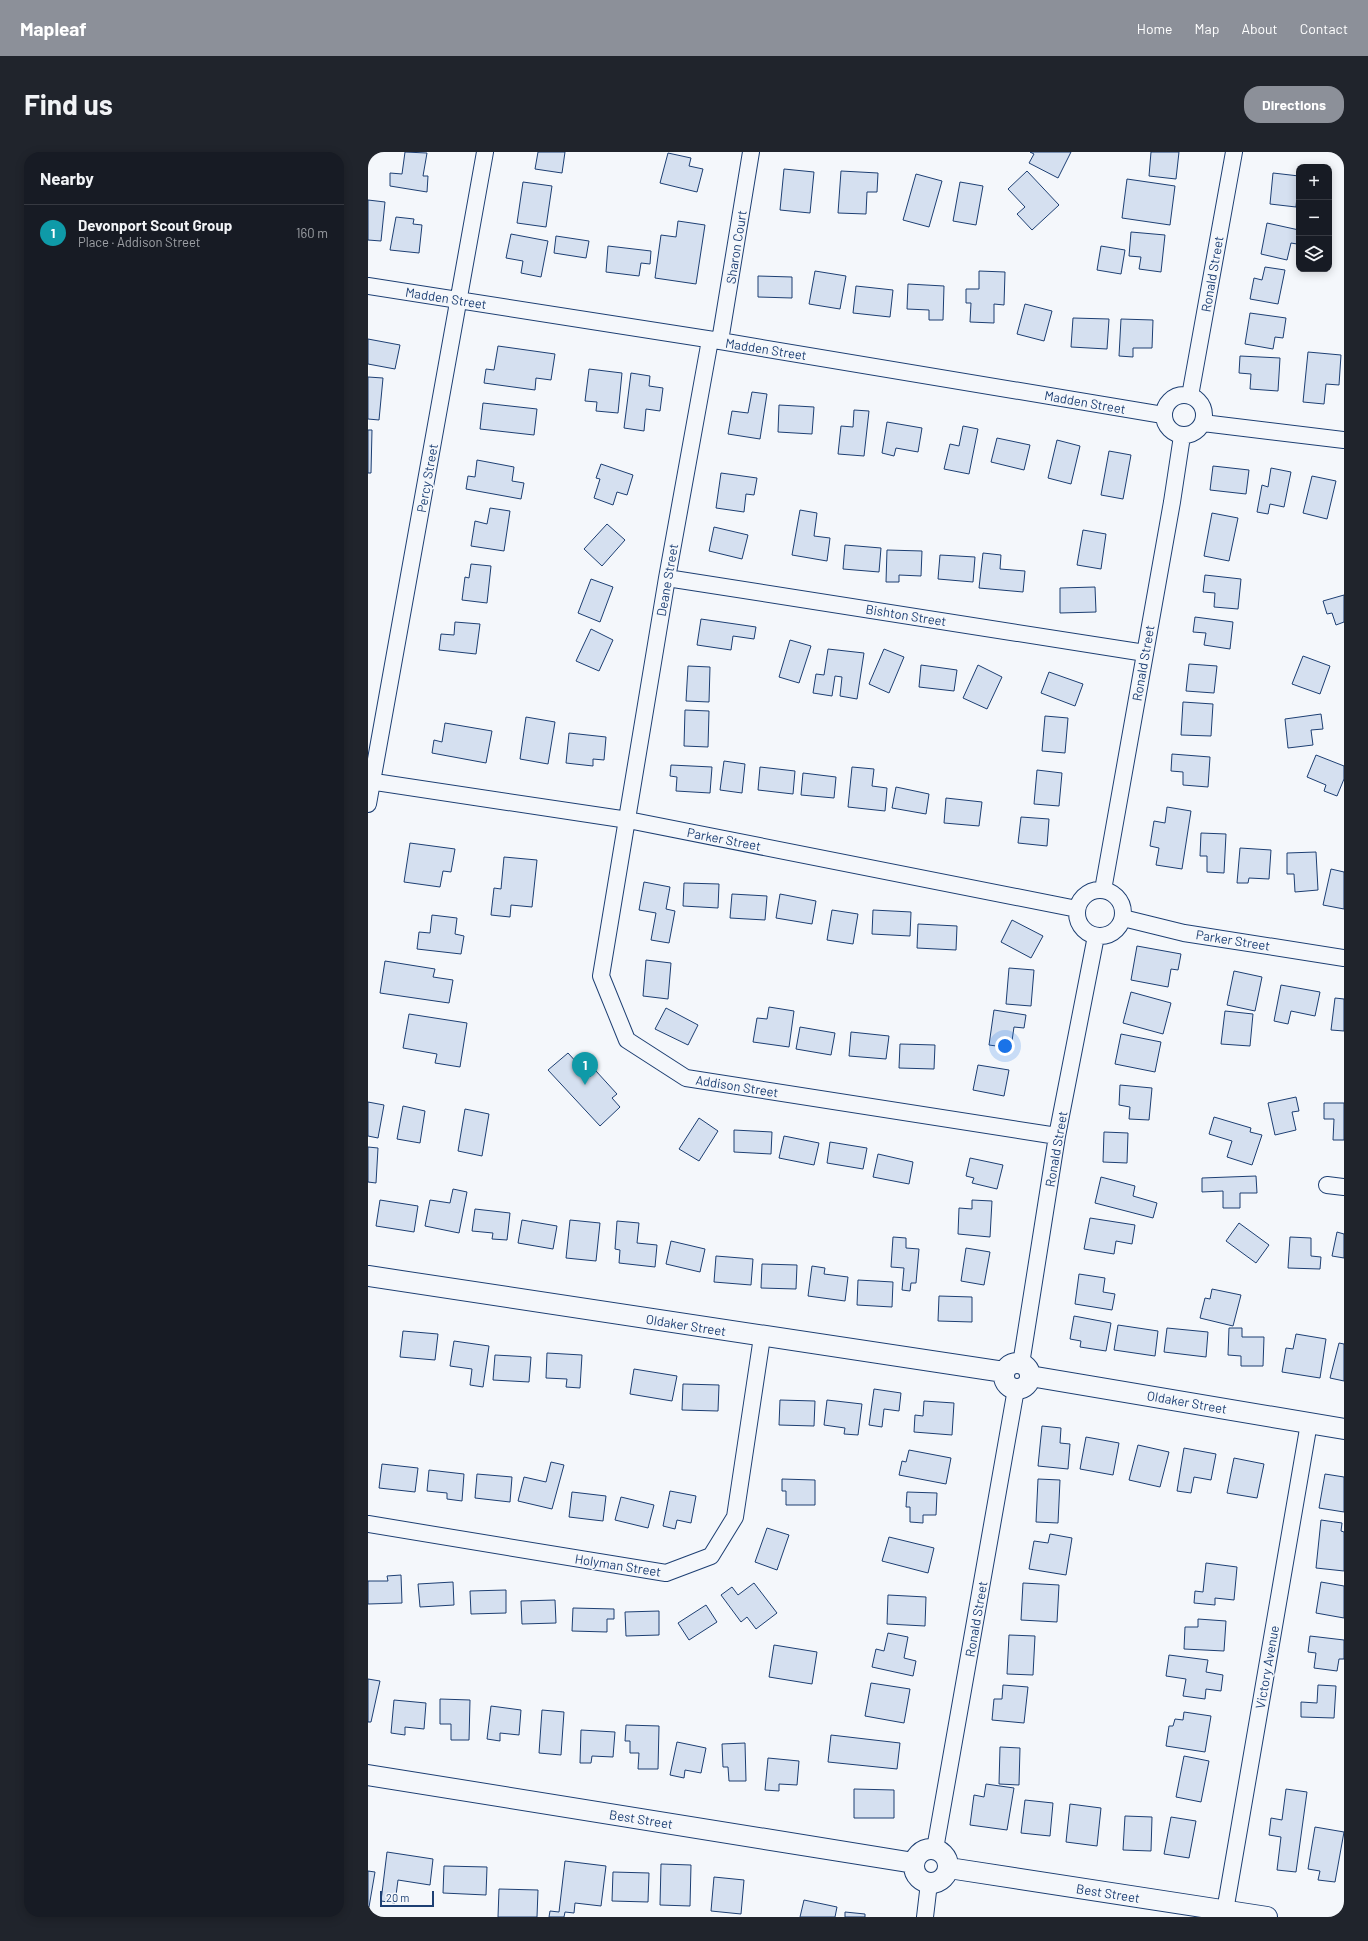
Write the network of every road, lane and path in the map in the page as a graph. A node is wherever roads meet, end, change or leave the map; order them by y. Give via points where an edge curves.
1 (485, 152) edge
2 (751, 152) edge
3 (1234, 152) edge
4 (368, 286) edge
5 (459, 300) junction
6 (715, 341) junction
7 (1190, 396) junction
8 (1163, 415) junction
9 (1203, 423) junction
10 (1182, 436) junction
11 (1344, 440) edge
12 (668, 578) junction
13 (1145, 653) junction
14 (370, 781) edge
15 (368, 804) edge
16 (628, 820) junction
17 (1103, 890) junction
18 (1077, 909) junction
19 (1123, 918) junction
20 (1096, 936) junction
21 (1344, 958) edge
22 (1057, 1136) junction
23 (1327, 1184) dead end
24 (1344, 1187) edge
25 (368, 1276) edge
26 (762, 1337) junction
27 (1018, 1371) junction
28 (1016, 1389) joint
29 (1309, 1423) junction
30 (1344, 1429) edge
31 (368, 1524) edge
32 (368, 1775) edge
33 (935, 1848) junction
34 (914, 1863) junction
35 (948, 1868) junction
36 (929, 1883) junction
37 (1225, 1911) junction
38 (925, 1917) edge
39 (1267, 1917) edge

1 - 5 street, Percy Street
2 - 6 street, Sharon Court
3 - 7 street, Ronald Street
4 - 5 street, Madden Street
5 - 6 street, Madden Street
5 - 14 street, Percy Street
6 - 8 street, Madden Street
6 - 12 street, Deane Street
7 - 8 street via 1185,394 1174,397 1166,404
7 - 9 street via 1203,406
8 - 10 street via 1171,431
9 - 10 street via 1194,433
9 - 11 street
10 - 13 street, Ronald Street
12 - 13 street, Bishton Street
12 - 16 street, Deane Street
13 - 17 street, Ronald Street
14 - 15 street, Percy Street
14 - 16 street, Parker Street
16 - 18 street, Parker Street
16 - 22 street, Addison Street via 601,976 627,1040 686,1078
17 - 18 street via 1096,890 1084,896
17 - 19 street via 1117,897 1121,903
18 - 20 street via 1079,923 1083,929
19 - 20 street via 1116,930 1110,934
19 - 21 street, Parker Street via 1184,932
20 - 22 street, Ronald Street
22 - 27 street, Ronald Street
23 - 24 street
25 - 26 street, Oldaker Street
26 - 27 street, Oldaker Street
26 - 31 street, Holyman Street via 735,1517 711,1556 666,1573
27 - 28 street via 1028,1384
27 - 29 street, Oldaker Street
28 - 33 street, Ronald Street
29 - 30 street, Oldaker Street
29 - 37 street, Victory Avenue
32 - 34 street, Best Street
33 - 34 street via 925,1849
33 - 35 street via 946,1856
34 - 36 street via 918,1876
35 - 36 street via 944,1878
35 - 37 street, Best Street
36 - 38 street
37 - 39 street, Best Street

